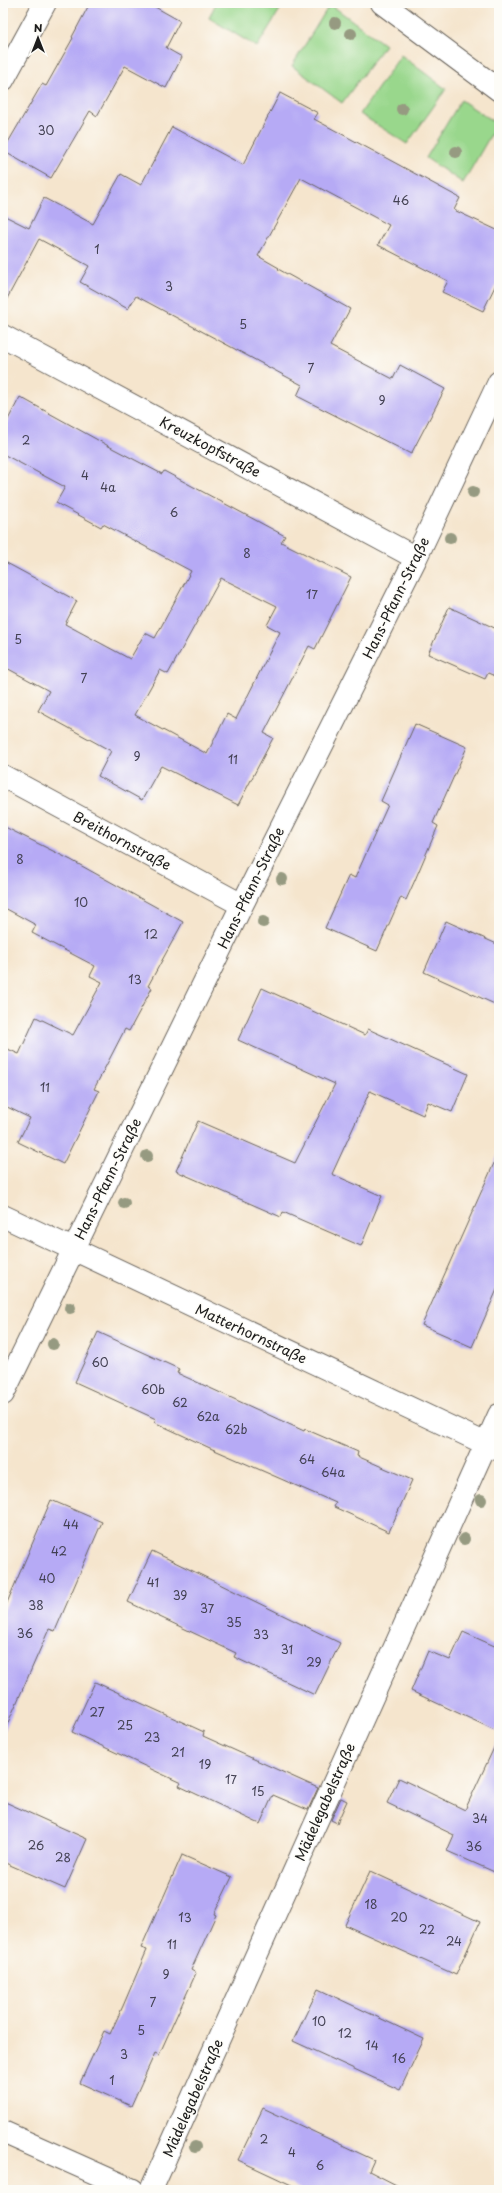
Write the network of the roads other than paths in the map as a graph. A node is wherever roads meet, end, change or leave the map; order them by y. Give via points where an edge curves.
1 (45, 3) edge
2 (382, 3) edge
3 (3, 80) edge
4 (499, 90) edge
5 (3, 336) edge
6 (499, 382) edge
7 (416, 558) junction
8 (3, 776) edge
9 (242, 905) junction
10 (3, 1216) edge
11 (73, 1250) junction
12 (3, 1394) edge
13 (499, 1415) edge
14 (492, 1447) edge
15 (3, 2132) edge
16 (133, 2190) edge
17 (151, 2190) edge

1 - 3 street
2 - 4 street
5 - 7 street, Kreuzkopfstraße
6 - 7 street, Hans-Pfann-Straße
7 - 9 street, Hans-Pfann-Straße
8 - 9 street, Breithornstraße
9 - 11 street, Hans-Pfann-Straße
10 - 11 street, Matterhornstraße
11 - 12 street, Hans-Pfann-Straße
11 - 14 street, Matterhornstraße
13 - 14 street, Mädelegabelstraße
14 - 17 street, Mädelegabelstraße
15 - 16 street

